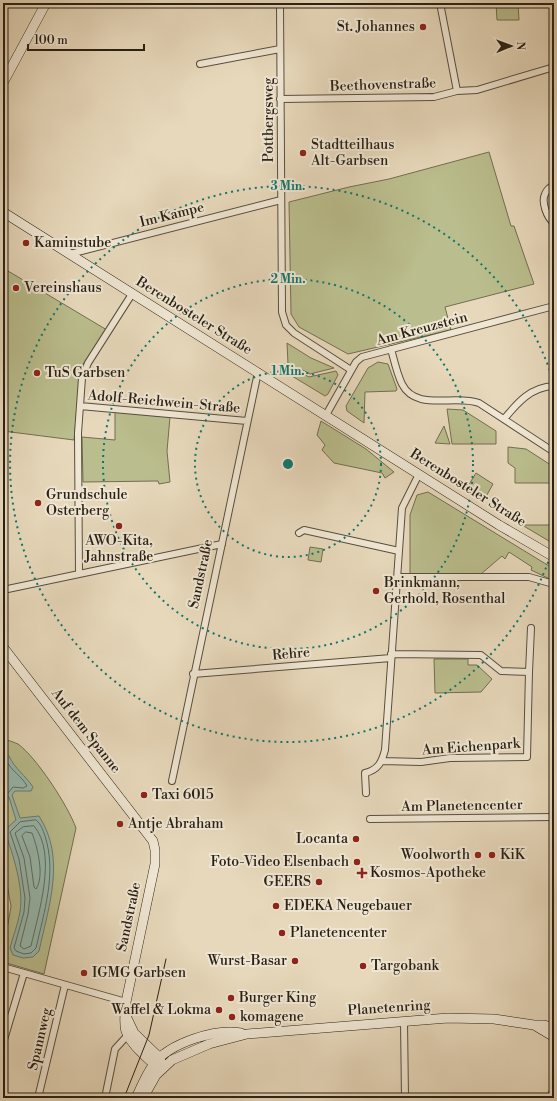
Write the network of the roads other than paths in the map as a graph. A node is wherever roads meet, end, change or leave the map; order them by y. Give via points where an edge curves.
1 (46, 3) edge
2 (280, 3) edge
3 (440, 3) edge
4 (280, 49) junction
5 (200, 64) dead end
6 (554, 67) edge
7 (3, 82) edge
8 (458, 91) junction
9 (280, 99) junction
10 (554, 185) edge
11 (281, 200) junction
12 (3, 212) edge
13 (554, 223) edge
14 (70, 254) junction
15 (132, 294) junction
16 (554, 306) edge
17 (391, 349) junction
18 (351, 370) junction
19 (258, 372) junction
20 (554, 386) edge
21 (80, 406) junction
22 (326, 415) junction
23 (504, 419) junction
24 (247, 421) junction
25 (554, 452) edge
26 (419, 474) junction
27 (299, 533) dead end
28 (222, 544) junction
29 (399, 551) junction
30 (554, 557) edge
31 (79, 573) junction
32 (396, 577) junction
33 (550, 583) dead end
34 (3, 590) edge
35 (531, 628) dead end
36 (3, 647) edge
37 (391, 656) junction
38 (530, 672) junction
39 (193, 674) junction
40 (382, 761) junction
41 (172, 782) dead end
42 (366, 793) dead end
43 (554, 817) edge
44 (370, 819) dead end
45 (148, 833) joint
46 (3, 890) edge
47 (3, 918) edge
48 (3, 967) edge
49 (24, 973) junction
50 (65, 985) junction
51 (125, 1007) junction
52 (404, 1021) junction
53 (534, 1025) junction
54 (554, 1028) edge
55 (247, 1034) junction
56 (127, 1036) junction
57 (554, 1037) edge
58 (3, 1043) edge
59 (156, 1061) junction
60 (162, 1068) junction
61 (554, 1092) edge
62 (38, 1098) edge
63 (105, 1098) edge
64 (136, 1098) edge
65 (143, 1098) edge
66 (405, 1098) edge
67 (551, 1098) edge

1 - 7 street
2 - 4 street, Pottbergsweg
3 - 8 street
4 - 5 street
4 - 9 street, Pottbergsweg
6 - 8 street, Beethovenstraße via 477,90
8 - 9 street, Beethovenstraße via 432,97
9 - 11 street, Pottbergsweg
10 - 13 street via 547,190 544,197 548,218
11 - 14 street, Im Kampe
11 - 18 street, Pottbergsweg via 283,319 294,333
12 - 14 street, Berenbosteler Straße
14 - 15 street, Berenbosteler Straße
15 - 19 street, Berenbosteler Straße
15 - 21 street via 85,368 80,387
16 - 17 street, Am Kreuzstein
17 - 18 street, Am Kreuzstein via 362,358
17 - 23 street via 402,384 409,394 419,400 470,400
18 - 22 street, Am Kreuzstein
19 - 22 street, Berenbosteler Straße
19 - 24 street, Sandstraße
20 - 23 street via 525,395
21 - 24 street, Adolf-Reichwein-Straße
21 - 31 street
22 - 26 street, Berenbosteler Straße
23 - 25 street
24 - 28 street, Sandstraße
26 - 29 street via 402,508
26 - 30 street, Berenbosteler Straße
27 - 29 street via 304,530
28 - 31 street
28 - 39 street, Sandstraße
29 - 32 street
31 - 34 street
32 - 33 street via 529,576
32 - 37 street
35 - 38 street, Am Eichenpark
36 - 45 street, Auf dem Spanne
37 - 38 street via 481,655 501,671
37 - 39 street, Rehre
37 - 40 street via 385,750
38 - 40 street, Am Eichenpark via 527,757 450,758 421,762
39 - 41 street, Sandstraße
40 - 42 street via 377,768 365,773
43 - 44 street, Am Planetencenter
45 - 51 street, Sandstraße via 155,846 156,858
46 - 47 street
48 - 49 street
49 - 50 street
49 - 58 street
50 - 51 street
50 - 62 street, Spannweg
51 - 56 street, Sandstraße via 124,1025
51 - 59 street via 134,1033
52 - 53 street, Planetenring via 476,1018
52 - 55 street, Planetenring
52 - 66 street
53 - 54 street, Planetenring
53 - 57 street, Planetenring
55 - 59 street, Planetenring via 233,1032 206,1036 174,1048
55 - 60 street, Planetenring via 186,1053
56 - 59 street
56 - 63 street via 115,1050
59 - 60 street
59 - 64 street, Planetenring
60 - 65 street, Planetenring
61 - 67 street

